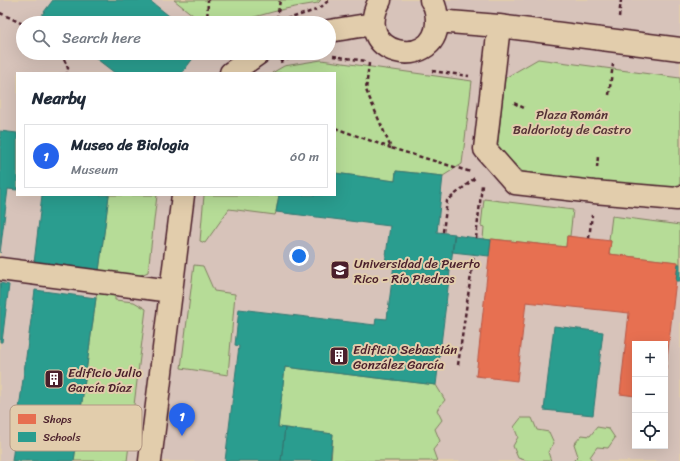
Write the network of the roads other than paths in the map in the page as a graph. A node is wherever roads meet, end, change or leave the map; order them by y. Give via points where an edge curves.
1 (380, 0) edge
2 (430, 0) edge
3 (437, 21) junction
4 (373, 24) junction
5 (499, 26) junction
6 (336, 30) edge
7 (680, 49) edge
8 (249, 60) edge
9 (232, 72) edge
10 (183, 196) edge
11 (680, 198) edge
12 (0, 269) edge
13 (171, 291) junction
14 (150, 461) edge

1 - 4 street via 374,12
2 - 3 street via 434,3
3 - 4 street via 437,28 431,40 410,53 397,52 385,46 377,37
3 - 5 street
4 - 6 street
5 - 7 street
5 - 11 street via 485,149 515,183
8 - 9 street
10 - 13 street
12 - 13 street
13 - 14 street

